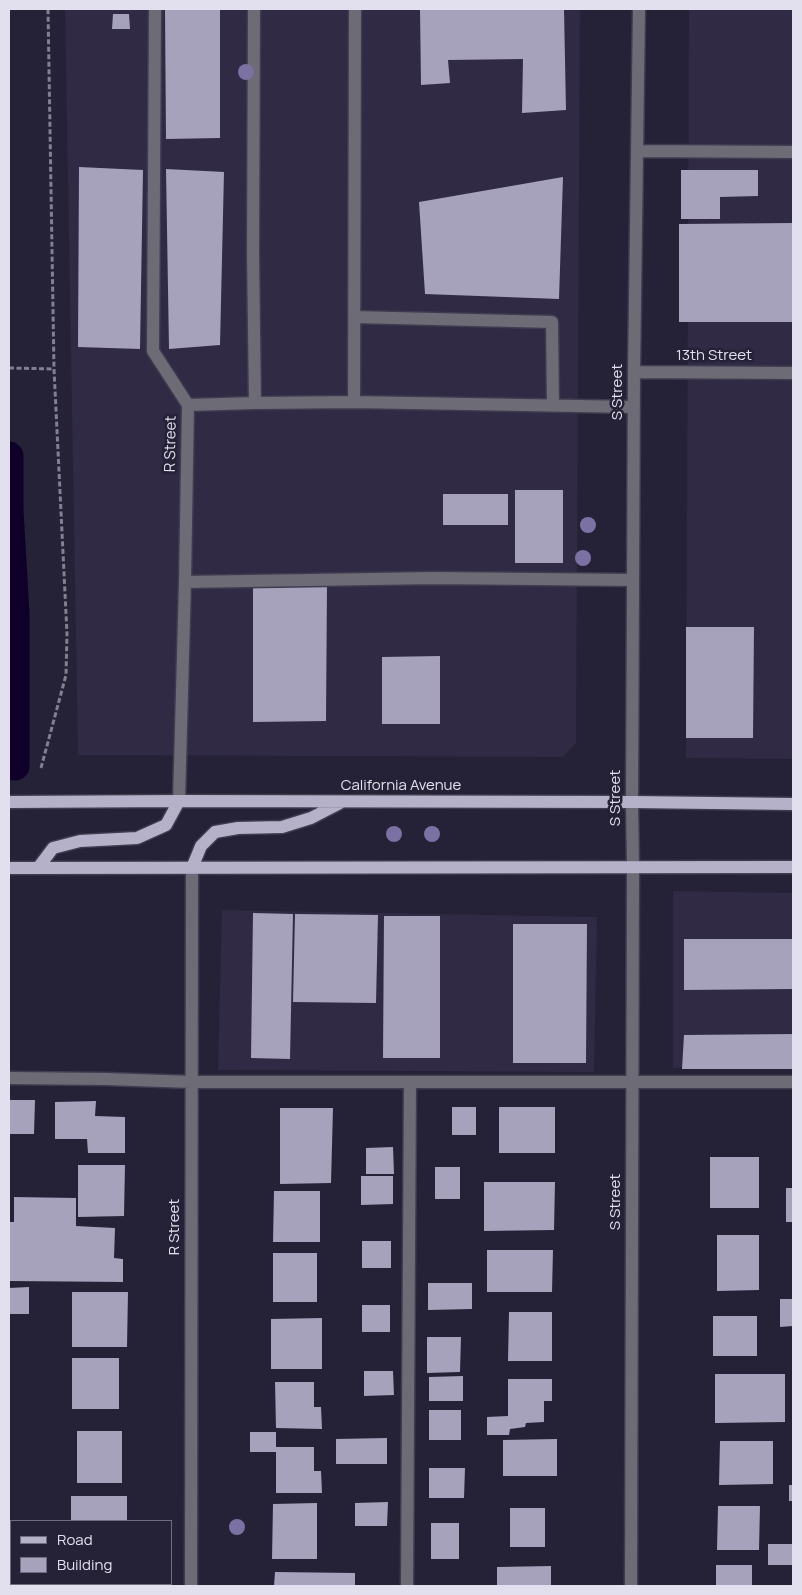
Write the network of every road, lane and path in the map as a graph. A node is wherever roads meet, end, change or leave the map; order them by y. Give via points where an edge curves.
1 (48, 9) edge
2 (155, 9) edge
3 (254, 9) edge
4 (355, 9) edge
5 (639, 9) edge
6 (638, 151) junction
7 (793, 152) edge
8 (354, 317) junction
9 (9, 368) edge
10 (54, 369) junction
11 (634, 372) junction
12 (793, 373) edge
13 (354, 402) junction
14 (255, 403) junction
15 (188, 405) junction
16 (553, 405) junction
17 (634, 407) junction
18 (633, 580) junction
19 (185, 582) junction
20 (41, 768) dead end
21 (179, 800) junction
22 (9, 802) edge
23 (342, 802) junction
24 (632, 802) junction
25 (793, 804) edge
26 (633, 866) junction
27 (793, 867) edge
28 (9, 868) edge
29 (38, 868) junction
30 (192, 868) junction
31 (9, 1078) edge
32 (192, 1082) junction
33 (410, 1082) junction
34 (633, 1082) junction
35 (793, 1082) edge
36 (191, 1586) edge
37 (407, 1586) edge
38 (632, 1586) edge

1 - 10 path
2 - 15 street, R Street via 153,351
3 - 14 street
4 - 8 street
5 - 6 street, S Street
6 - 7 street
6 - 11 street, S Street
8 - 13 street
8 - 16 street via 552,322
9 - 10 path
10 - 20 path via 67,634 66,675
11 - 12 street, 13th Street
11 - 17 street, S Street
13 - 14 street
13 - 16 street
14 - 15 street
15 - 19 street, R Street
16 - 17 street
17 - 18 street, S Street
18 - 19 street via 434,578
18 - 24 street, S Street
19 - 21 street, R Street
21 - 22 main road, California Avenue
21 - 23 main road, California Avenue
21 - 29 main road via 166,826 136,838 80,841 52,848
23 - 24 main road, California Avenue
23 - 30 main road via 311,818 282,827 215,832 201,846
24 - 25 main road, California Avenue
24 - 26 street, S Street
26 - 27 main road
26 - 30 main road
26 - 34 street, S Street
28 - 29 main road
29 - 30 main road
30 - 32 street, R Street
31 - 32 street
32 - 33 street
32 - 36 street, R Street
33 - 34 street
33 - 37 street
34 - 35 street
34 - 38 street, S Street

